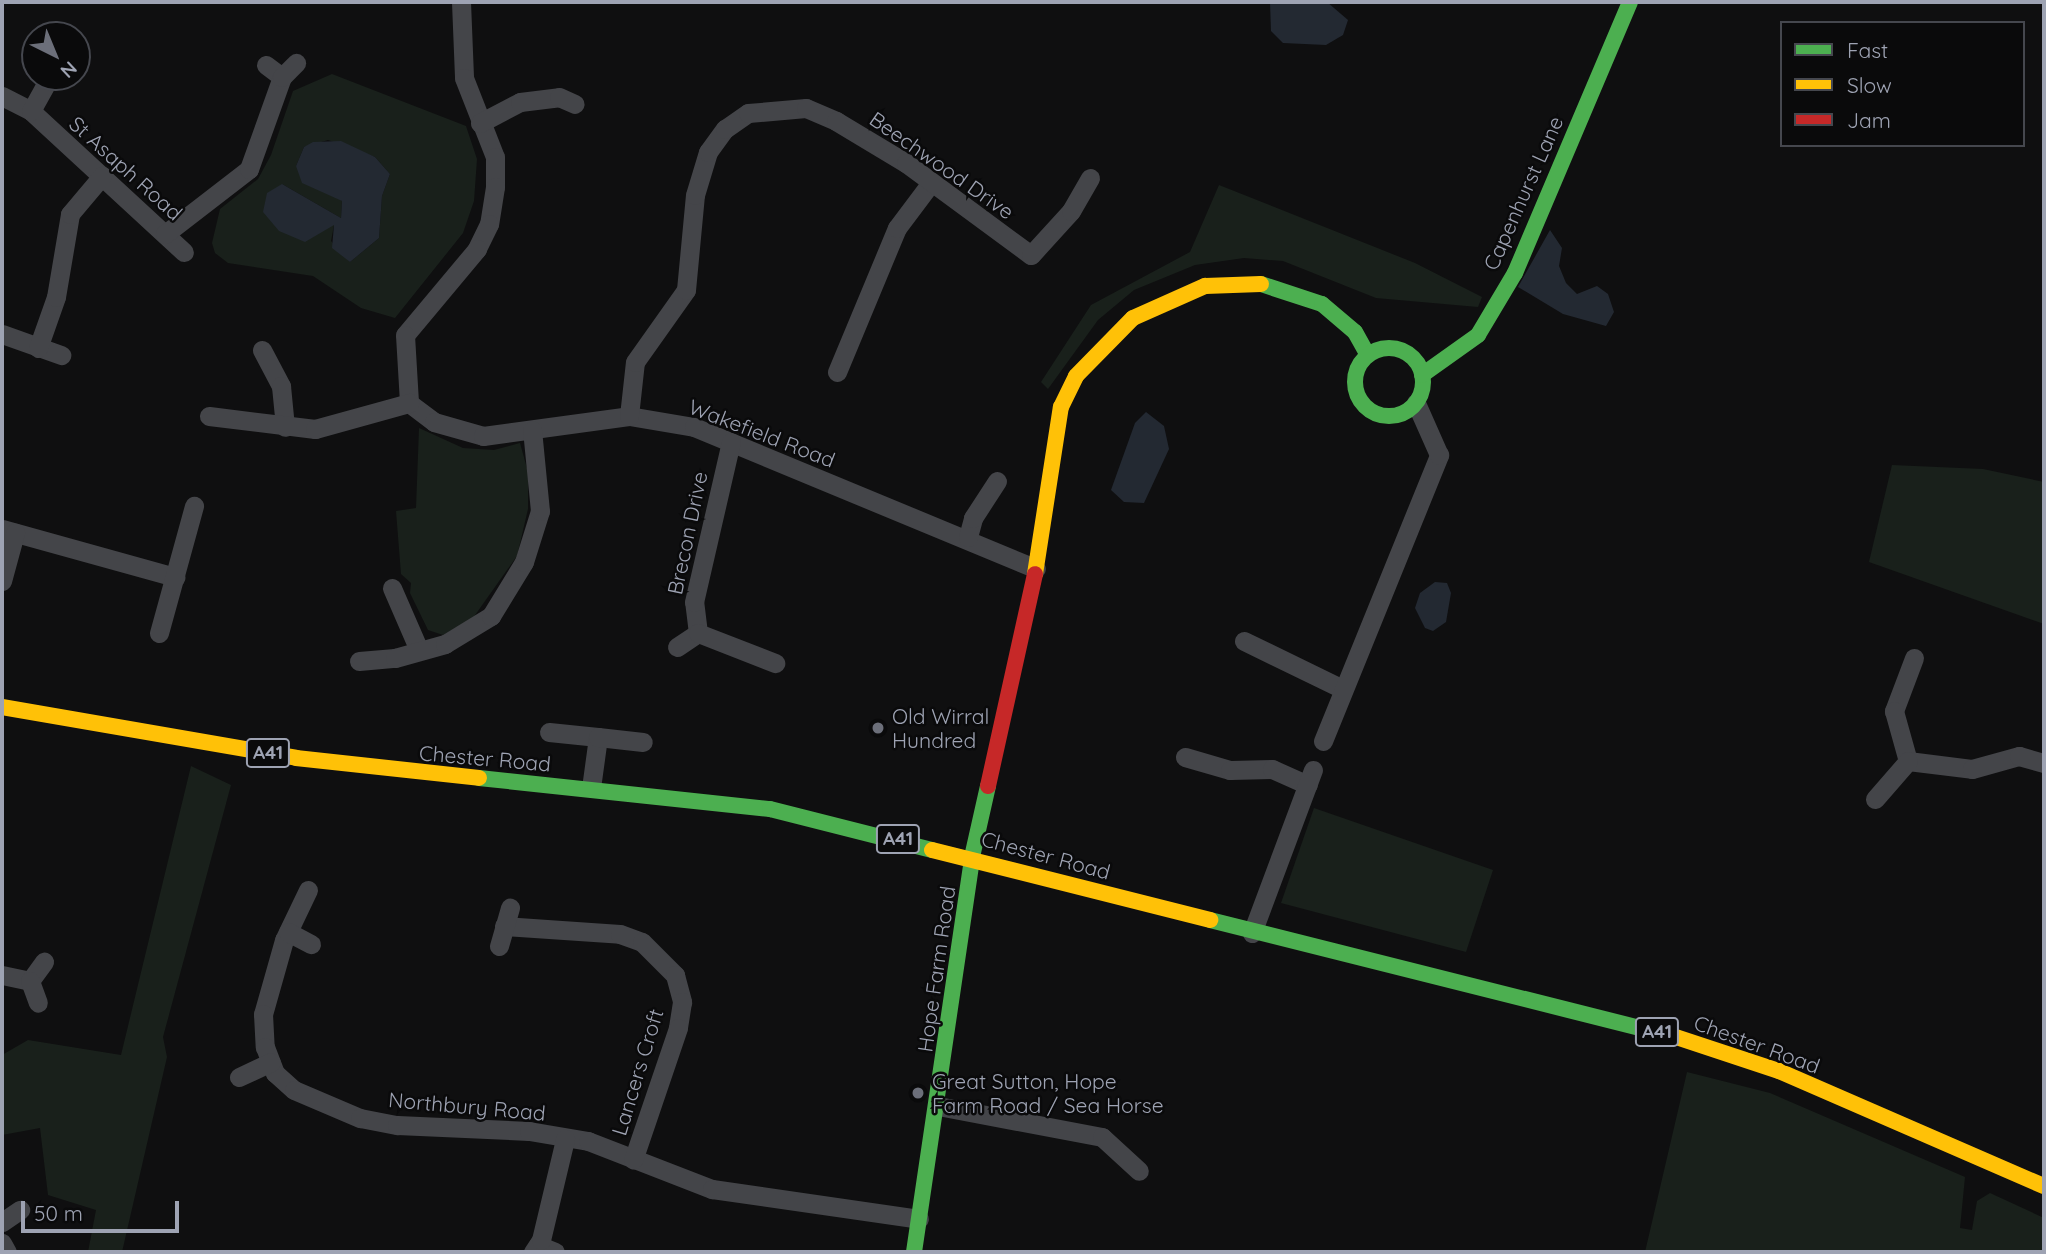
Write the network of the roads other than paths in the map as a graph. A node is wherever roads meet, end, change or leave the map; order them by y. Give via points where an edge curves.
1 (461, 2) edge
2 (1630, 2) edge
3 (266, 65) dead end
4 (42, 91) edge
5 (566, 95) dead end
6 (2, 96) edge
7 (31, 111) junction
8 (480, 123) junction
9 (103, 176) junction
10 (1090, 178) dead end
11 (930, 184) junction
12 (165, 234) junction
13 (184, 252) dead end
14 (2, 334) edge
15 (38, 348) junction
16 (262, 350) dead end
17 (61, 355) dead end
18 (1368, 355) junction
19 (837, 372) dead end
20 (1422, 375) junction
21 (409, 403) junction
22 (1416, 403) junction
23 (209, 416) dead end
24 (629, 416) junction
25 (285, 427) junction
26 (532, 430) junction
27 (731, 442) junction
28 (997, 481) dead end
29 (194, 506) dead end
30 (8, 531) edge
31 (968, 537) junction
32 (1036, 569) junction
33 (174, 577) junction
34 (2, 581) edge
35 (392, 588) dead end
36 (159, 633) dead end
37 (698, 633) junction
38 (1244, 641) dead end
39 (677, 647) dead end
40 (419, 650) junction
41 (1914, 658) dead end
42 (359, 661) dead end
43 (775, 663) dead end
44 (1340, 688) junction
45 (2, 707) edge
46 (549, 732) dead end
47 (598, 737) junction
48 (1323, 741) dead end
49 (643, 742) dead end
50 (1185, 758) dead end
51 (1908, 761) junction
52 (2044, 762) edge
53 (592, 788) junction
54 (1875, 799) dead end
55 (972, 857) junction
56 (308, 890) dead end
57 (288, 932) junction
58 (1252, 933) junction
59 (311, 944) dead end
60 (499, 946) dead end
61 (44, 962) dead end
62 (2, 975) edge
63 (30, 981) junction
64 (38, 1003) dead end
65 (271, 1062) junction
66 (239, 1077) dead end
67 (938, 1106) junction
68 (565, 1139) junction
69 (633, 1160) junction
70 (1139, 1171) dead end
71 (2044, 1186) edge
72 (20, 1210) dead end
73 (919, 1219) junction
74 (2, 1222) edge
75 (2, 1243) edge
76 (542, 1250) edge
77 (7, 1252) edge
78 (914, 1252) edge

1 - 8 street via 464,78
2 - 20 main road, Capenhurst Lane via 1515,273 1478,335
3 - 12 street via 289,70 249,169
4 - 7 street
5 - 8 street via 520,102
6 - 7 street, St Asaph Road
7 - 9 street, St Asaph Road
8 - 21 street via 495,157 489,224 464,267 405,335
9 - 12 street, St Asaph Road
9 - 15 street via 70,214 54,305
10 - 11 street, Beechwood Drive via 1071,211 1031,255
11 - 19 street via 897,228
11 - 24 street, Beechwood Drive via 906,163 806,108 748,113 725,129 699,175 686,290 635,362
12 - 13 street, St Asaph Road
14 - 15 street
15 - 17 street
16 - 25 street via 281,386
18 - 20 main road via 1400,350
18 - 22 main road via 1359,364 1354,388 1366,409 1390,417
18 - 32 main road, Hope Farm Road via 1356,332 1322,304 1260,284 1205,286 1133,318 1076,376 1061,407
20 - 22 main road
21 - 25 street via 315,429
21 - 26 street, Wakefield Road via 434,422 470,433
22 - 44 street via 1438,455
23 - 25 street
24 - 26 street, Wakefield Road
24 - 27 street, Wakefield Road via 694,427
26 - 40 street via 540,511 523,562 491,616 445,644
27 - 31 street, Wakefield Road
27 - 37 street, Brecon Drive via 694,602
28 - 31 street via 973,518
29 - 33 street
30 - 33 street
30 - 34 street
31 - 32 street, Wakefield Road
32 - 55 main road, Hope Farm Road
33 - 36 street
35 - 40 street
37 - 39 street
37 - 43 street
38 - 44 street
40 - 42 street
41 - 51 street via 1894,711
44 - 48 street
45 - 53 main road, Chester Road / A41 via 296,758
46 - 47 street
47 - 49 street
47 - 53 street
50 - 58 street via 1230,770 1272,769 1310,778
51 - 52 street via 1972,769 2020,756
51 - 54 street
53 - 55 main road, Chester Road / A41 via 770,809
55 - 58 main road, Chester Road / A41
55 - 67 main road, Hope Farm Road
56 - 57 street
57 - 59 street
57 - 65 street via 263,1014
58 - 71 main road, Chester Road / A41 via 1680,1038 1791,1076
60 - 69 street, Lancers Croft via 507,917 620,934 652,949 676,975 682,1002 678,1028
61 - 63 street
62 - 63 street
63 - 64 street
65 - 66 street
65 - 68 street, Northbury Road via 295,1090 360,1118 407,1126 529,1131
67 - 70 street via 1102,1137
67 - 73 main road, Hope Farm Road
68 - 69 street, Northbury Road via 607,1147
68 - 76 street
69 - 73 street, Northbury Road via 747,1196
72 - 74 street
73 - 78 main road, Hope Farm Road
75 - 77 street

